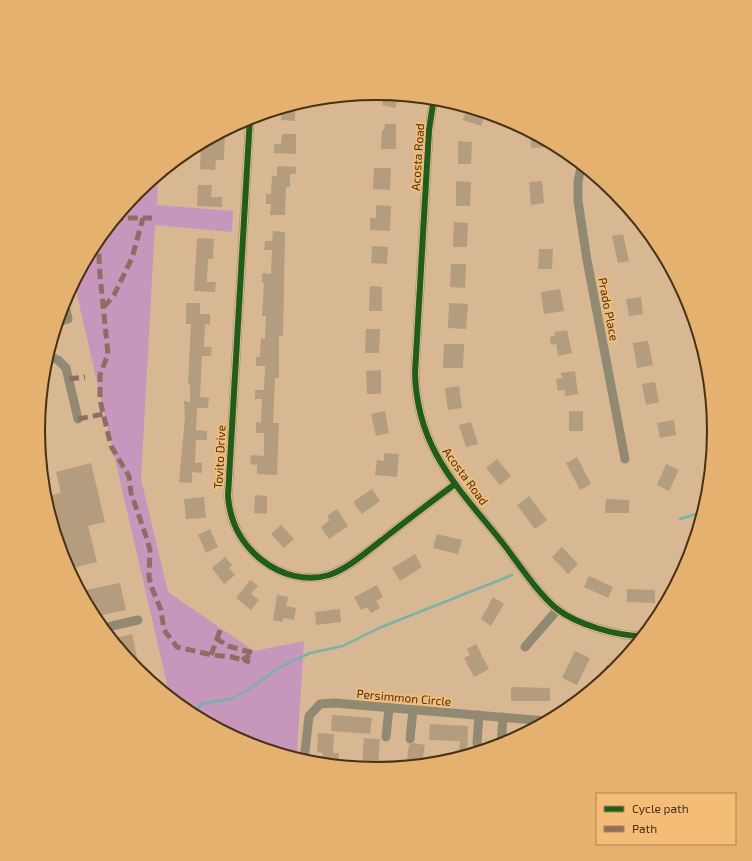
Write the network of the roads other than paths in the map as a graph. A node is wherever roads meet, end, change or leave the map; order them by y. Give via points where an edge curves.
1 (433, 105) edge
2 (250, 125) edge
3 (581, 170) edge
4 (53, 358) edge
5 (78, 418) dead end
6 (625, 459) dead end
7 (455, 484) junction
8 (558, 609) junction
9 (138, 620) dead end
10 (109, 627) edge
11 (636, 635) edge
12 (524, 648) dead end
13 (389, 708) junction
14 (413, 710) junction
15 (479, 715) junction
16 (503, 717) junction
17 (535, 720) edge
18 (386, 737) dead end
19 (502, 737) edge
20 (410, 739) dead end
21 (477, 743) dead end
22 (305, 754) edge

1 - 7 street, Acosta Road via 429,130 415,387 426,434
2 - 7 street, Tovito Drive via 228,496 231,514 240,536 257,557 278,570 296,577 321,577 340,570 366,552
3 - 6 street, Prado Place via 578,201 587,260
4 - 5 street via 66,368
7 - 8 street, Acosta Road via 529,577
8 - 11 street, Acosta Road via 606,631
8 - 12 street
9 - 10 street
13 - 14 street, Persimmon Circle
13 - 18 street
13 - 22 street, Persimmon Circle via 320,704 309,716
14 - 15 street, Persimmon Circle
14 - 20 street
15 - 16 street, Persimmon Circle
15 - 21 street
16 - 17 street, Persimmon Circle
16 - 19 street

